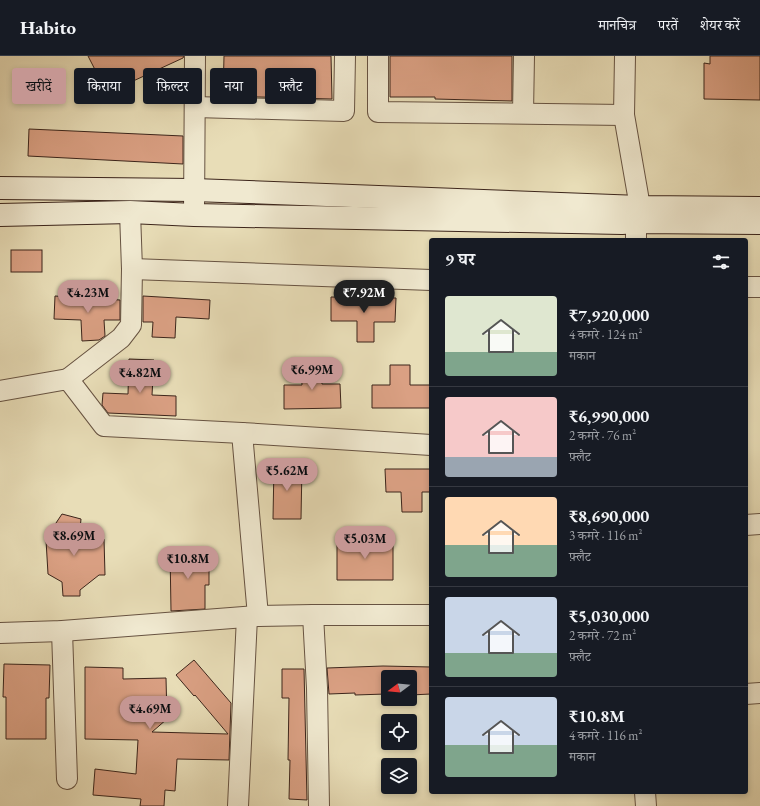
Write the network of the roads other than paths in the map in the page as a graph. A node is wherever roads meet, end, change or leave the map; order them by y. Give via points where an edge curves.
1 (196, 56) edge
2 (345, 56) edge
3 (378, 56) edge
4 (524, 56) edge
5 (625, 56) edge
6 (195, 107) junction
7 (523, 113) junction
8 (624, 114) junction
9 (0, 188) edge
10 (194, 190) junction
11 (760, 208) edge
12 (130, 212) junction
13 (0, 215) edge
14 (194, 215) junction
15 (634, 223) edge
16 (760, 224) edge
17 (132, 269) junction
18 (429, 280) edge
19 (748, 287) edge
20 (760, 287) edge
21 (68, 379) junction
22 (0, 391) edge
23 (242, 433) junction
24 (429, 445) edge
25 (760, 524) edge
26 (748, 525) edge
27 (313, 615) junction
28 (429, 615) edge
29 (252, 617) junction
30 (62, 631) junction
31 (0, 633) edge
32 (760, 693) edge
33 (748, 694) edge
34 (67, 779) dead end
35 (645, 794) edge
36 (238, 806) edge
37 (319, 806) edge
38 (646, 806) edge

1 - 6 street
2 - 6 street via 344,112
3 - 7 street via 378,112
4 - 7 street
5 - 8 street
6 - 10 street
7 - 8 street
8 - 15 street
9 - 10 main road
10 - 14 street
10 - 15 main road
11 - 15 main road
12 - 13 main road
12 - 14 main road
12 - 17 street
14 - 15 main road
15 - 16 main road
17 - 18 street
17 - 21 street via 130,325 121,338
19 - 20 street
21 - 22 street
21 - 23 street via 104,426
23 - 24 street
23 - 29 street
25 - 26 street
27 - 28 street
27 - 29 street
27 - 37 street
29 - 30 street
29 - 36 street
30 - 31 street
30 - 34 street
32 - 33 street
35 - 38 street

